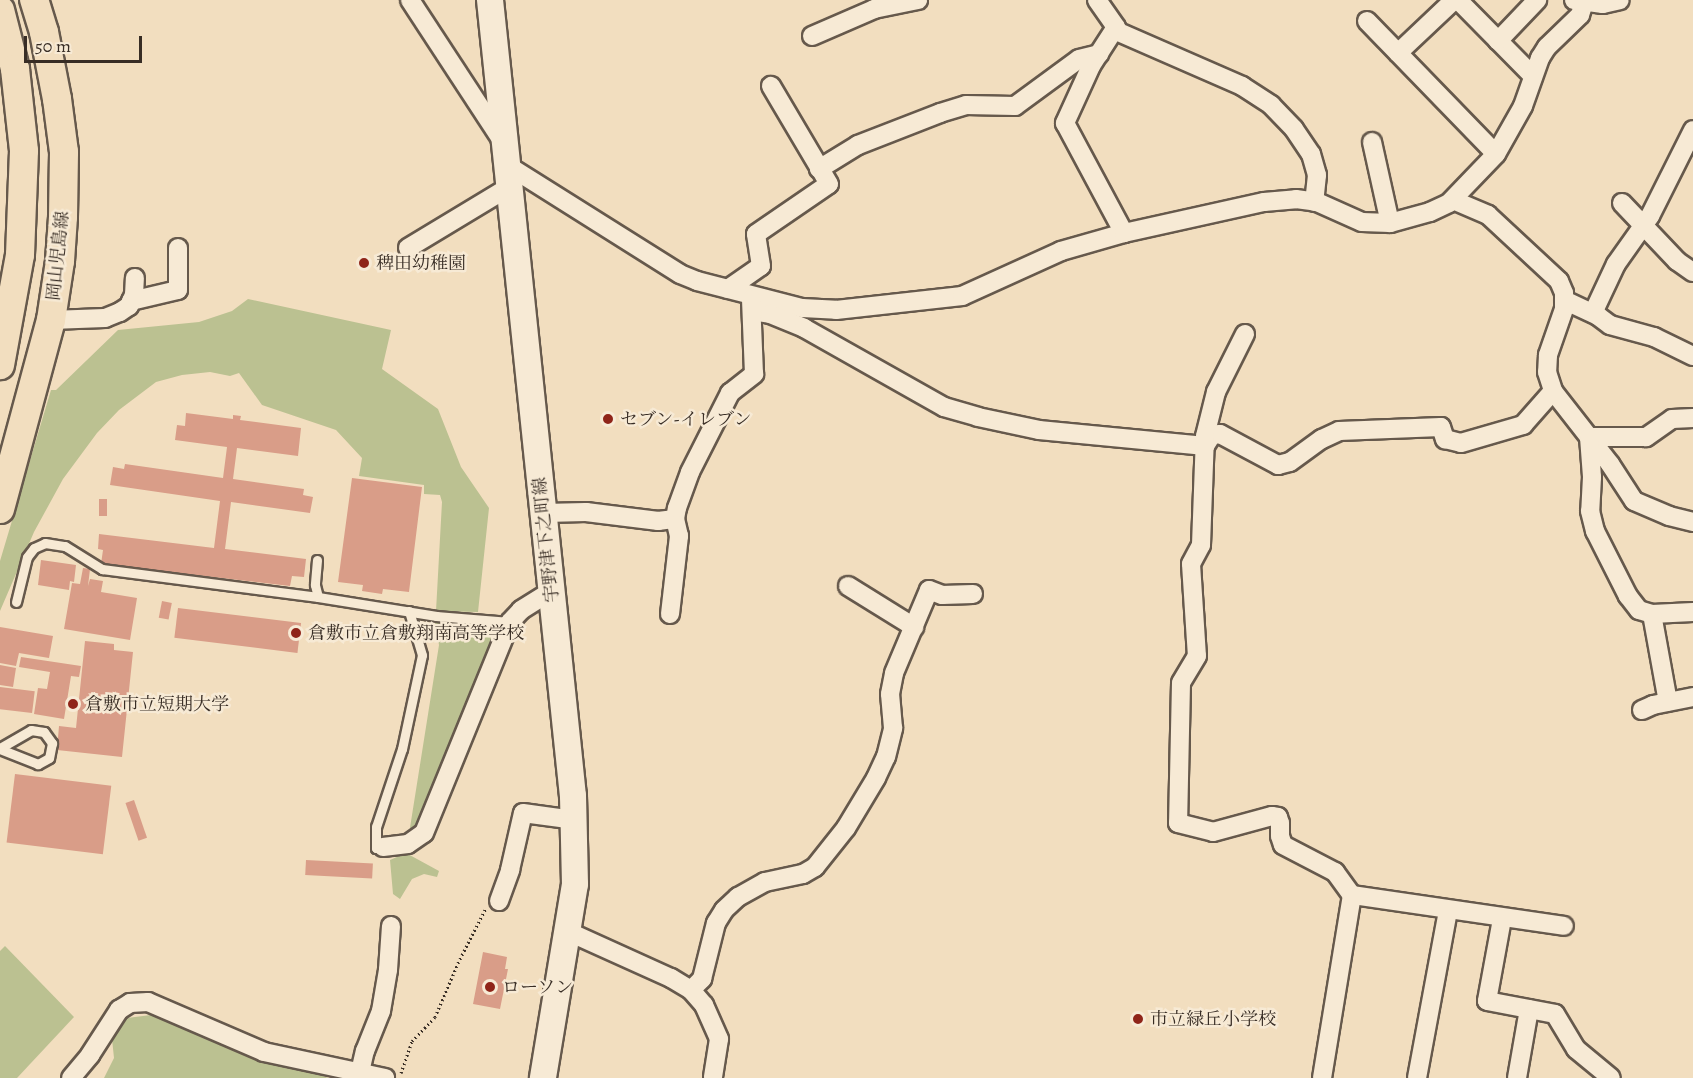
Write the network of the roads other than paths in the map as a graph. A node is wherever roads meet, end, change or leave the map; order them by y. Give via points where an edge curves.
1 (34, 0) edge
2 (410, 0) edge
3 (490, 0) edge
4 (918, 0) edge
5 (1097, 0) edge
6 (1456, 0) edge
7 (1537, 0) edge
8 (1620, 0) edge
9 (1581, 1) edge
10 (0, 10) edge
11 (1367, 21) dead end
12 (1114, 30) junction
13 (812, 36) dead end
14 (1498, 41) junction
15 (1398, 53) junction
16 (1099, 54) junction
17 (1533, 76) junction
18 (771, 86) dead end
19 (1693, 130) edge
20 (1372, 142) dead end
21 (1496, 154) junction
22 (507, 166) junction
23 (819, 169) junction
24 (1453, 200) junction
25 (1314, 202) junction
26 (1622, 203) dead end
27 (1390, 223) junction
28 (1641, 226) junction
29 (1124, 233) junction
30 (178, 248) dead end
31 (408, 248) dead end
32 (1693, 272) edge
33 (135, 278) dead end
34 (728, 289) junction
35 (1564, 300) junction
36 (131, 302) junction
37 (751, 303) junction
38 (1593, 313) junction
39 (51, 320) junction
40 (1245, 334) dead end
41 (1693, 356) edge
42 (0, 365) edge
43 (1553, 391) junction
44 (1693, 418) edge
45 (1589, 437) junction
46 (1204, 446) junction
47 (0, 509) edge
48 (544, 513) junction
49 (675, 519) junction
50 (1693, 522) edge
51 (317, 560) dead end
52 (848, 586) dead end
53 (551, 591) junction
54 (973, 594) dead end
55 (318, 597) junction
56 (16, 602) dead end
57 (409, 611) junction
58 (1693, 612) edge
59 (670, 614) dead end
60 (1652, 614) junction
61 (510, 622) junction
62 (914, 627) junction
63 (1693, 697) edge
64 (1668, 702) junction
65 (1642, 710) dead end
66 (0, 749) edge
67 (574, 820) junction
68 (383, 848) joint
69 (1352, 895) junction
70 (501, 896) road end
71 (1448, 911) junction
72 (1503, 919) junction
73 (391, 926) dead end
74 (1564, 926) dead end
75 (568, 932) junction
76 (691, 990) junction
77 (1529, 1009) junction
78 (360, 1072) junction
79 (71, 1078) edge
80 (385, 1078) edge
81 (543, 1078) edge
82 (713, 1078) edge
83 (1322, 1078) edge
84 (1417, 1078) edge
85 (1517, 1078) edge
86 (1611, 1078) edge

1 - 39 main road, 岡山児島線 via 52,66 64,152 60,261
2 - 22 street
3 - 22 main road, 宇野津下之町線
4 - 13 street via 874,9
5 - 12 street via 1116,27
6 - 14 street
6 - 15 street
7 - 14 street
8 - 9 street via 1603,4
9 - 17 street via 1580,15 1547,47
10 - 42 main road via 15,69 24,151 20,255
11 - 15 street
12 - 16 street
12 - 25 street via 1242,86 1271,105 1311,154 1317,175
14 - 17 street
15 - 21 street
16 - 23 street via 1079,59 1015,106 966,105 940,112 858,145
16 - 29 street via 1065,123
17 - 21 street via 1523,106
18 - 23 street
19 - 28 street via 1650,216
20 - 27 street
21 - 24 street
22 - 31 street
22 - 34 street via 680,274
22 - 48 main road, 宇野津下之町線
23 - 34 street via 829,184 756,234 760,266
24 - 27 street via 1430,212
24 - 35 street via 1488,215 1559,281
25 - 27 street via 1362,222
25 - 29 street via 1264,202
26 - 28 street
28 - 32 street
28 - 38 street via 1616,264
29 - 37 street via 1032,262 962,296 836,310
30 - 36 street via 178,290
33 - 36 street
34 - 37 street
35 - 38 street
35 - 43 street via 1548,355 1547,372
36 - 39 street via 105,318
37 - 46 street via 822,336 944,407 1039,430
37 - 49 street via 754,374 730,393 690,472
38 - 41 street via 1610,325 1654,338
39 - 47 main road, 岡山児島線
40 - 46 street via 1212,403
43 - 45 street
43 - 46 street via 1523,425 1461,443 1444,439 1441,427 1339,431 1290,462 1278,465 1220,434 1212,435
44 - 45 street via 1672,419 1646,437
45 - 50 street via 1634,501
45 - 60 street via 1590,512 1595,531 1628,596 1639,610
46 - 69 street via 1201,545 1191,564 1197,656 1181,683 1178,823 1213,832 1278,817 1284,845 1335,872
48 - 49 street
48 - 53 main road, 宇野津下之町線
49 - 59 street via 680,536
51 - 55 lane
52 - 62 street
53 - 61 street
53 - 67 main road, 宇野津下之町線
54 - 62 street via 942,595 929,590
55 - 56 lane via 102,569 65,546 45,543 27,557
55 - 57 lane
57 - 61 lane
57 - 68 lane via 422,655 402,749 376,827 376,848
58 - 60 street
60 - 64 street
61 - 68 street via 429,825 408,844
62 - 76 street via 894,673 890,694 893,728 886,757 846,828 815,867 803,874 765,882 724,910 716,923 702,979
63 - 64 street
64 - 65 street
66 - 66 lane via 38,764 49,758 52,743 44,732 31,730
67 - 70 street via 523,813
67 - 75 main road, 宇野津下之町線 via 575,884
69 - 71 street
69 - 83 street
71 - 72 street
71 - 84 street
72 - 74 street
72 - 77 street via 1487,1001
73 - 78 street via 381,1011
75 - 76 street
75 - 81 main road, 宇野津下之町線
76 - 82 street via 704,1005 719,1039
77 - 85 street
77 - 86 street via 1555,1014 1576,1048
78 - 79 street via 264,1052 148,1002 130,1003 119,1010
78 - 80 street

